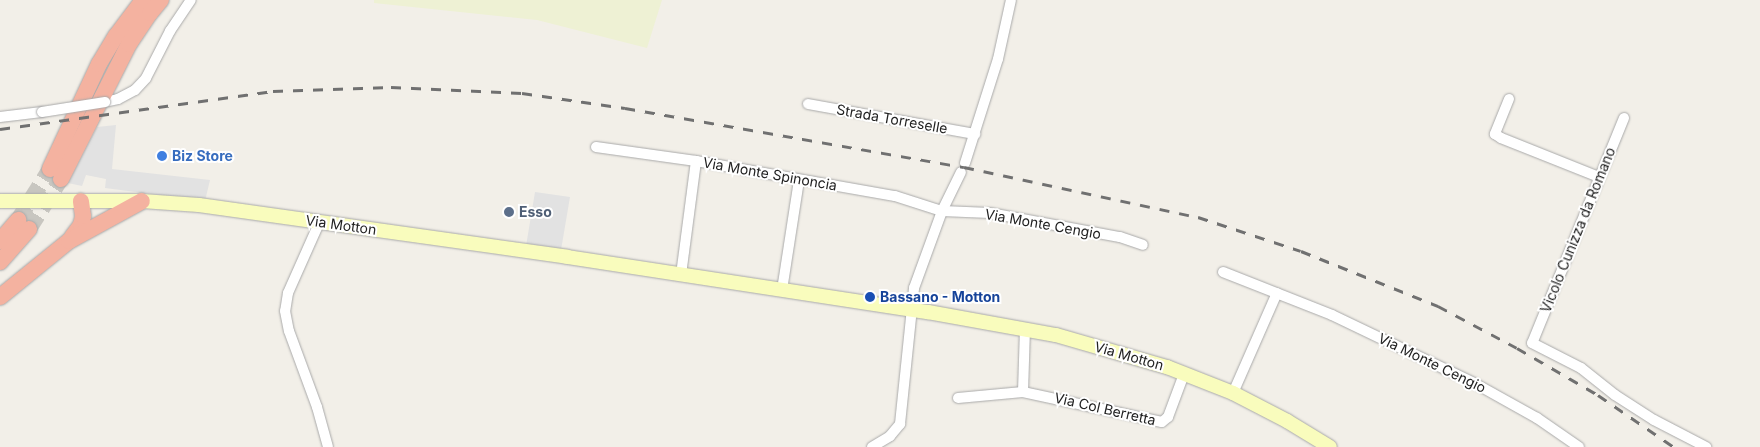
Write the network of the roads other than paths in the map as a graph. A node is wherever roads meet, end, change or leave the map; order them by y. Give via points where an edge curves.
1 (143, 0) edge
2 (162, 0) edge
3 (190, 0) edge
4 (1011, 0) edge
5 (1509, 99) dead end
6 (808, 104) dead end
7 (0, 117) edge
8 (1624, 118) dead end
9 (975, 134) junction
10 (596, 147) dead end
11 (696, 161) junction
12 (1599, 177) junction
13 (799, 180) junction
14 (0, 201) edge
15 (81, 201) junction
16 (142, 201) junction
17 (942, 211) junction
18 (320, 221) junction
19 (0, 241) edge
20 (69, 241) junction
21 (1142, 245) dead end
22 (0, 262) edge
23 (1223, 272) dead end
24 (681, 275) junction
25 (782, 290) junction
26 (1277, 293) junction
27 (0, 297) edge
28 (912, 311) junction
29 (1025, 329) junction
30 (1184, 374) junction
31 (1023, 392) junction
32 (1233, 393) junction
33 (958, 398) dead end
34 (328, 447) edge
35 (872, 447) edge
36 (1330, 447) edge
37 (1579, 447) edge
38 (1706, 447) edge

1 - 2 highway via 103,57 56,174 129,44
3 - 7 street, bridge via 146,78 135,90 118,100
4 - 9 street via 998,59
5 - 12 street via 1495,134
6 - 9 street, Strada Torreselle
8 - 12 street, Vicolo Cunizza da Romano
9 - 17 street
10 - 11 street, Via Monte Spinoncia
11 - 13 street, Via Monte Spinoncia
11 - 24 street
12 - 38 street, Vicolo Cunizza da Romano via 1532,343 1581,368 1654,420
13 - 17 street, Via Monte Spinoncia via 895,196
13 - 25 street
14 - 15 main road, Via Motton
15 - 16 main road, Via Motton
15 - 20 highway via 81,225
16 - 18 main road, Via Motton
16 - 20 highway
17 - 21 street, Via Monte Cengio via 990,213 1120,237
17 - 28 street via 914,288
18 - 24 main road, Via Motton
18 - 34 street via 288,293 284,311
19 - 22 highway via 23,224
20 - 27 highway
23 - 26 street, Via Monte Cengio
24 - 25 main road, Via Motton
25 - 28 main road, Via Motton
26 - 32 street
26 - 37 street, Via Monte Cengio via 1332,315 1476,384 1537,418
28 - 29 main road, Via Motton
28 - 35 street via 900,424 890,436
29 - 30 main road, Via Motton via 1056,335
29 - 31 street
30 - 31 street, Via Col Berretta via 1168,417 1162,422
30 - 32 main road, Via Motton
31 - 33 street, Via Col Berretta
32 - 36 main road, Via Motton

